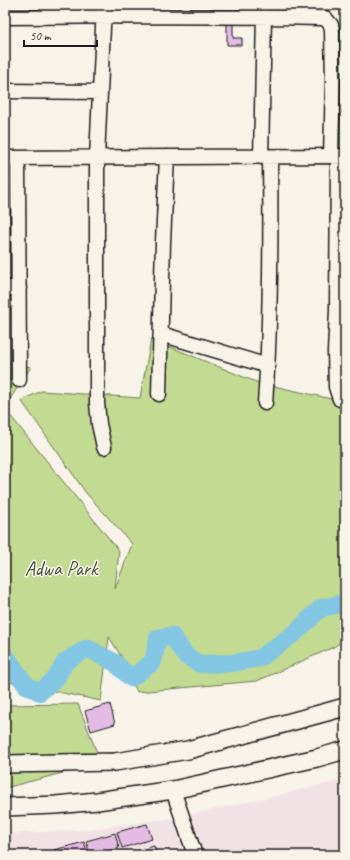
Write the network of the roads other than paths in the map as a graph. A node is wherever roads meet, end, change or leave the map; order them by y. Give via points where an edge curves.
1 (104, 10) edge
2 (10, 13) edge
3 (264, 16) junction
4 (5, 91) edge
5 (100, 92) junction
6 (338, 156) edge
7 (167, 157) junction
8 (265, 157) junction
9 (12, 158) edge
10 (97, 158) junction
11 (12, 224) edge
12 (12, 288) edge
13 (161, 334) junction
14 (268, 366) junction
15 (19, 380) dead end
16 (159, 394) dead end
17 (340, 398) dead end
18 (265, 403) dead end
19 (104, 447) dead end
20 (345, 707) edge
21 (345, 750) edge
22 (5, 764) edge
23 (173, 790) junction
24 (5, 807) edge
25 (195, 855) edge

1 - 2 street
1 - 3 street
1 - 5 street
3 - 6 street via 325,18 331,25
3 - 8 street
4 - 5 street
5 - 10 street
6 - 8 street
6 - 17 street via 335,352 336,387
7 - 8 street
7 - 10 street
7 - 13 street
8 - 14 street via 271,247
9 - 10 street
9 - 11 street
10 - 19 street via 97,403
11 - 12 street
12 - 15 street
13 - 14 street
13 - 16 street
14 - 18 street
20 - 22 main road via 188,750 116,762
21 - 23 main road
23 - 24 main road via 97,801
23 - 25 street

